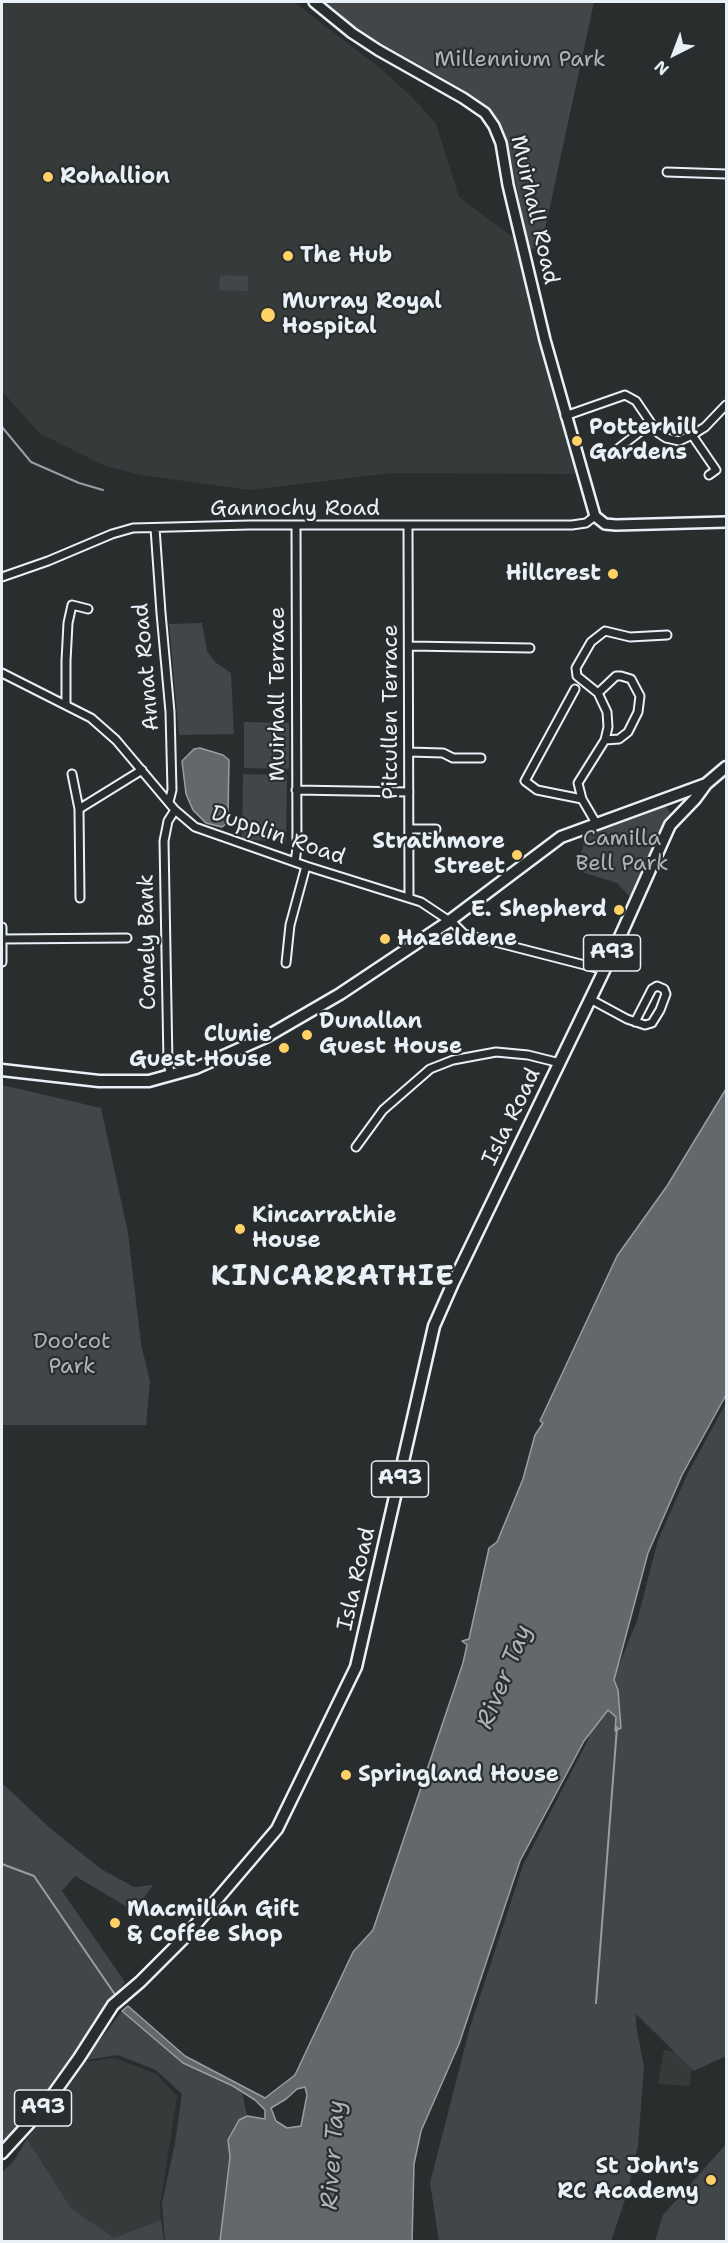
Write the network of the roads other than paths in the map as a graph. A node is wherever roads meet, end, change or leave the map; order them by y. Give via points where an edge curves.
1 (314, 2) edge
2 (667, 172) dead end
3 (726, 174) edge
4 (726, 405) edge
5 (566, 416) junction
6 (650, 424) junction
7 (692, 435) junction
8 (624, 455) dead end
9 (709, 475) dead end
10 (595, 516) junction
11 (726, 522) edge
12 (296, 525) junction
13 (408, 526) junction
14 (155, 528) junction
15 (2, 577) edge
16 (88, 609) dead end
17 (667, 635) dead end
18 (409, 646) junction
19 (530, 648) dead end
20 (2, 673) edge
21 (575, 688) dead end
22 (598, 693) junction
23 (66, 704) junction
24 (605, 740) junction
25 (409, 752) junction
26 (480, 758) dead end
27 (726, 767) edge
28 (142, 770) junction
29 (72, 774) dead end
30 (706, 784) junction
31 (296, 790) junction
32 (409, 792) junction
33 (582, 799) junction
34 (169, 802) junction
35 (79, 809) junction
36 (175, 810) junction
37 (596, 822) junction
38 (409, 829) junction
39 (436, 829) dead end
40 (295, 862) junction
41 (306, 866) junction
42 (80, 898) dead end
43 (409, 898) junction
44 (448, 922) junction
45 (2, 927) edge
46 (127, 938) dead end
47 (2, 939) edge
48 (2, 962) edge
49 (286, 963) dead end
50 (604, 970) junction
51 (590, 999) junction
52 (635, 1022) junction
53 (560, 1063) junction
54 (2, 1070) edge
55 (171, 1076) junction
56 (356, 1147) dead end
57 (2, 2153) edge

1 - 5 street, Muirhall Road via 378,50 485,113 494,126
2 - 3 street
4 - 7 street
5 - 6 street via 625,395 636,401
5 - 10 street, Muirhall Road
6 - 7 street via 666,438 679,441
6 - 8 street via 619,448
7 - 9 street via 716,470
10 - 11 street via 608,525
10 - 13 street, Gannochy Road via 586,523 572,525
12 - 13 street, Gannochy Road
12 - 14 street, Gannochy Road
12 - 31 street, Muirhall Terrace
13 - 18 street, Pitcullen Terrace
14 - 15 street, Gannochy Road via 133,528 112,534
14 - 34 street, Annat Road via 170,712
16 - 23 street via 72,605 66,652
17 - 22 street via 599,634 575,672
18 - 19 street
18 - 25 street, Pitcullen Terrace
20 - 23 street, Dupplin Road
21 - 33 street via 525,781 537,790
22 - 24 street via 607,712
22 - 24 street via 621,676 630,679 640,696 638,712 628,732 619,739
23 - 28 street, Dupplin Road via 91,718
24 - 33 street via 578,783
25 - 26 street
25 - 32 street, Pitcullen Terrace
27 - 30 main road, A93
28 - 34 street, Dupplin Road
28 - 35 street
29 - 35 street
30 - 37 main road
30 - 50 main road, Isla Road / A93 via 670,825
31 - 32 street
31 - 40 street, Muirhall Terrace
32 - 38 street, Pitcullen Terrace
33 - 37 street
34 - 36 street, Dupplin Road
35 - 42 street
36 - 40 street, Dupplin Road via 195,827
36 - 55 street, Comely Bank via 164,842
37 - 44 main road via 561,837
38 - 39 street
38 - 43 street, Pitcullen Terrace
40 - 41 street, Dupplin Road
41 - 43 street, Dupplin Road
41 - 49 street via 290,925
43 - 44 street, Dupplin Road
44 - 50 street, Dupplin Road via 464,934
44 - 55 main road via 340,994 266,1037
45 - 47 street
46 - 47 street
47 - 48 street
50 - 51 main road, Isla Road / A93
51 - 52 street
51 - 53 main road, Isla Road / A93
52 - 52 street via 652,1023 664,1000 664,990 657,986 652,989
53 - 56 street via 496,1052 430,1069 383,1110
53 - 57 main road, Isla Road / A93 via 434,1326 356,1667 278,1829 185,1937 113,2005 44,2107
54 - 55 main road via 84,1080 149,1081

